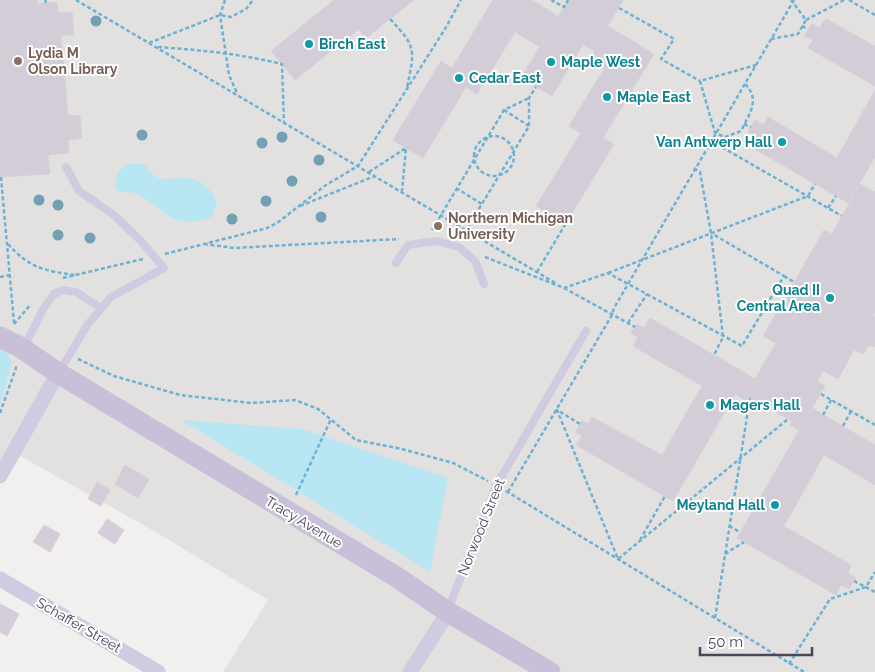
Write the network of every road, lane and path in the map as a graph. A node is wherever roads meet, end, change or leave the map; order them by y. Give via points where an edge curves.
1 (76, 0) edge
2 (224, 0) edge
3 (252, 0) edge
4 (461, 0) edge
5 (551, 0) edge
6 (568, 0) edge
7 (844, 0) edge
8 (849, 0) edge
9 (793, 1) edge
10 (619, 8) dead end
11 (220, 15) junction
12 (875, 15) edge
13 (390, 19) dead end
14 (806, 20) junction
15 (802, 26) junction
16 (808, 30) dead end
17 (771, 39) junction
18 (148, 43) junction
19 (156, 47) junction
20 (225, 53) junction
21 (756, 65) junction
22 (700, 81) junction
23 (745, 84) junction
24 (536, 87) dead end
25 (406, 89) junction
26 (238, 95) junction
27 (529, 98) junction
28 (504, 110) junction
29 (284, 122) junction
30 (744, 124) junction
31 (530, 126) junction
32 (751, 127) dead end
33 (715, 133) junction
34 (725, 137) junction
35 (711, 141) junction
36 (721, 147) junction
37 (513, 152) junction
38 (474, 158) junction
39 (358, 166) junction
40 (66, 167) dead end
41 (694, 168) junction
42 (369, 172) junction
43 (500, 174) junction
44 (375, 176) junction
45 (0, 177) edge
46 (815, 184) dead end
47 (456, 188) junction
48 (402, 192) junction
49 (808, 196) junction
50 (836, 196) dead end
51 (482, 204) junction
52 (297, 207) junction
53 (828, 208) junction
54 (441, 214) junction
55 (842, 216) dead end
56 (566, 223) dead end
57 (467, 230) junction
58 (434, 232) dead end
59 (711, 233) junction
60 (401, 238) dead end
61 (460, 240) dead end
62 (7, 243) junction
63 (204, 244) junction
64 (479, 254) dead end
65 (154, 256) junction
66 (642, 259) junction
67 (396, 263) dead end
68 (537, 272) junction
69 (608, 273) junction
70 (77, 275) junction
71 (10, 276) junction
72 (784, 276) junction
73 (0, 277) edge
74 (60, 279) dead end
75 (794, 282) dead end
76 (628, 283) junction
77 (484, 284) dead end
78 (564, 288) junction
79 (647, 294) junction
80 (35, 299) dead end
81 (102, 308) junction
82 (612, 315) junction
83 (628, 323) junction
84 (635, 327) dead end
85 (586, 331) dead end
86 (11, 335) edge
87 (724, 337) junction
88 (68, 355) junction
89 (714, 355) dead end
90 (58, 373) junction
91 (820, 394) dead end
92 (750, 398) dead end
93 (831, 400) junction
94 (557, 410) junction
95 (851, 411) junction
96 (0, 413) edge
97 (823, 415) dead end
98 (331, 419) junction
99 (788, 419) dead end
100 (580, 424) dead end
101 (875, 425) edge
102 (843, 426) dead end
103 (741, 458) junction
104 (0, 476) edge
105 (496, 486) junction
106 (508, 492) junction
107 (665, 496) dead end
108 (288, 513) junction
109 (730, 526) junction
110 (740, 532) dead end
111 (640, 541) junction
112 (744, 542) dead end
113 (725, 554) junction
114 (618, 559) junction
115 (875, 572) edge
116 (0, 579) edge
117 (854, 581) dead end
118 (866, 587) junction
119 (875, 592) edge
120 (448, 612) junction
121 (715, 618) junction
122 (789, 664) junction
123 (158, 672) edge
124 (410, 672) edge
125 (550, 672) edge
126 (804, 672) edge

1 - 18 path
2 - 11 path
3 - 11 path via 246,9 231,18
4 - 25 path
5 - 6 path via 564,7
7 - 14 path
8 - 12 path
9 - 14 path
9 - 17 path
10 - 22 path via 674,39 662,59
11 - 18 path
11 - 20 path
13 - 25 path via 402,32 414,54
14 - 15 path
15 - 16 path
15 - 17 path via 798,34
17 - 21 path
18 - 19 path
19 - 20 path
19 - 26 path
20 - 26 path via 229,75
20 - 29 path via 282,64
21 - 22 path
21 - 23 path
22 - 33 path
23 - 30 path via 752,90 753,106
23 - 33 path
24 - 27 path
25 - 39 path
26 - 29 path
27 - 28 path
27 - 31 path
28 - 31 path
28 - 38 path
29 - 39 path
30 - 32 path
30 - 34 path via 741,131
31 - 37 path
33 - 34 path
33 - 35 path
34 - 36 path
35 - 36 path
35 - 41 path
36 - 49 path
37 - 38 path via 511,144 493,136 481,140
37 - 43 path
38 - 43 path via 481,171 492,176
38 - 47 path
39 - 42 path
39 - 52 path
40 - 65 lane via 79,191 114,215
41 - 59 path via 700,172
41 - 66 path
42 - 44 path
42 - 48 path via 406,148
43 - 51 path
44 - 48 path
44 - 52 path
45 - 62 path
46 - 49 path
47 - 51 path
47 - 54 path
48 - 54 path
49 - 53 path
49 - 59 path
50 - 53 path
51 - 57 path
52 - 63 path via 267,228
53 - 55 path
54 - 57 path
54 - 58 path via 431,232
56 - 68 path
57 - 61 path
57 - 68 path
59 - 66 path
59 - 72 path
59 - 87 path
60 - 63 path via 234,248
62 - 70 path via 38,268
62 - 71 path
63 - 65 path
64 - 78 path
65 - 70 path
65 - 81 lane via 164,268 111,297
66 - 69 path
66 - 76 path
67 - 77 lane via 408,245 436,241 459,247 475,261
68 - 78 path
69 - 76 path
69 - 78 path
70 - 74 path
71 - 73 path
71 - 86 path
72 - 75 path
72 - 87 path via 742,346
76 - 79 path
76 - 82 path
78 - 82 path
79 - 83 path
79 - 87 path
80 - 86 path
81 - 86 lane via 76,292 63,290 54,294 43,309
81 - 88 lane
82 - 83 path
82 - 94 path
83 - 84 path
85 - 105 lane, Norwood Street
86 - 90 street, Tracy Avenue
86 - 96 path via 17,366
87 - 89 path
88 - 90 lane
88 - 98 path via 114,376 180,395 251,403 295,400 318,409
90 - 104 street
90 - 108 street, Tracy Avenue
91 - 93 path
92 - 103 path
93 - 95 path
93 - 97 path
94 - 100 path
94 - 106 path
94 - 114 path
95 - 101 path
95 - 102 path
98 - 105 path via 356,440 454,463
98 - 108 path
99 - 103 path
103 - 109 path
103 - 111 path
105 - 106 path
105 - 120 lane, Norwood Street
106 - 114 path
107 - 111 path
108 - 120 street, Tracy Avenue via 395,576
109 - 110 path
109 - 113 path
111 - 114 path
112 - 113 path
113 - 121 path
114 - 121 path
115 - 118 path
116 - 123 street, Schaffer Street
117 - 118 path
118 - 119 path
118 - 122 path via 830,599
120 - 124 street, Norwood Street
120 - 125 street, Tracy Avenue
121 - 122 path
122 - 126 path

